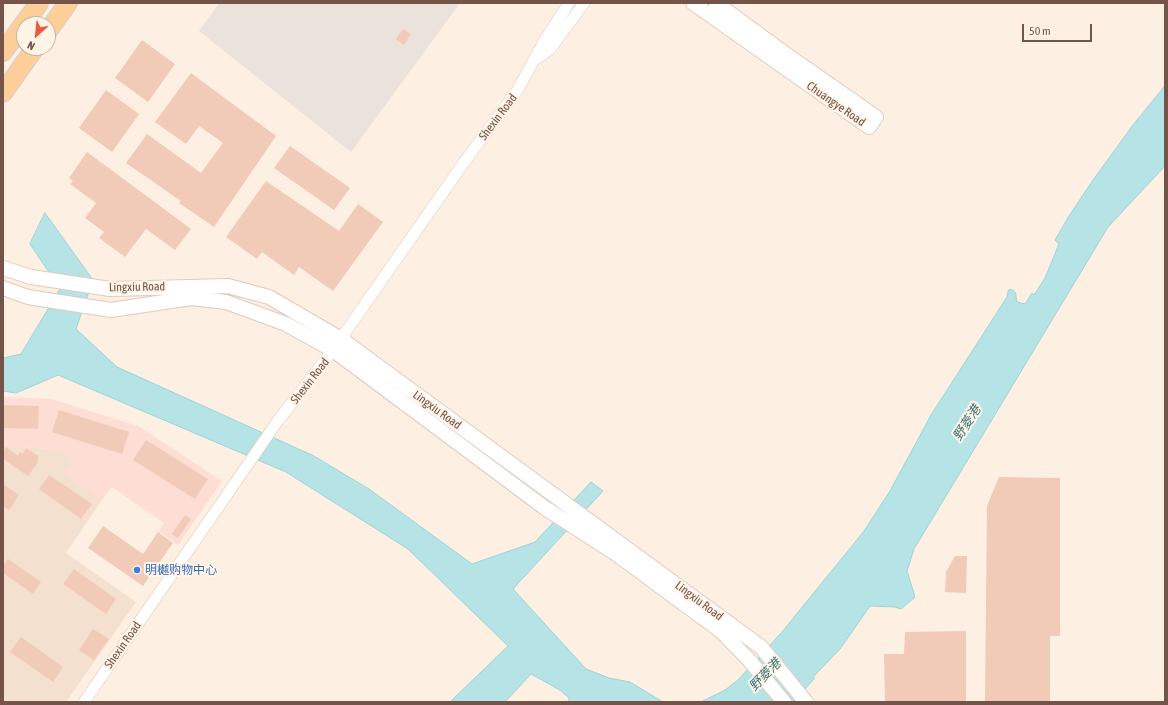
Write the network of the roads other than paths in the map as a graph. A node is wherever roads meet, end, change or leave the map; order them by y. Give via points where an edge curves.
1 (39, 3) edge
2 (68, 3) edge
3 (569, 3) edge
4 (584, 3) edge
5 (693, 3) edge
6 (716, 3) edge
7 (56, 19) edge
8 (3, 52) edge
9 (29, 56) edge
10 (536, 59) junction
11 (3, 92) edge
12 (3, 268) edge
13 (3, 288) edge
14 (337, 344) junction
15 (805, 701) edge
16 (84, 702) edge
17 (784, 702) edge

1 - 8 main road
2 - 7 main road
3 - 10 street, Shexin Road
4 - 10 street, Shexin Road via 550,49
5 - 6 street, Chuangye Road via 869,127 876,117
9 - 11 main road
10 - 14 street, Shexin Road via 517,91
12 - 14 street, Lingxiu Road via 30,277 110,289 228,286 270,298
13 - 14 street, Lingxiu Road via 28,297 111,310 191,298 226,302
14 - 15 street, Lingxiu Road via 592,522 761,647
14 - 16 street, Shexin Road via 277,422
14 - 17 street, Lingxiu Road via 545,508 615,553 721,631

